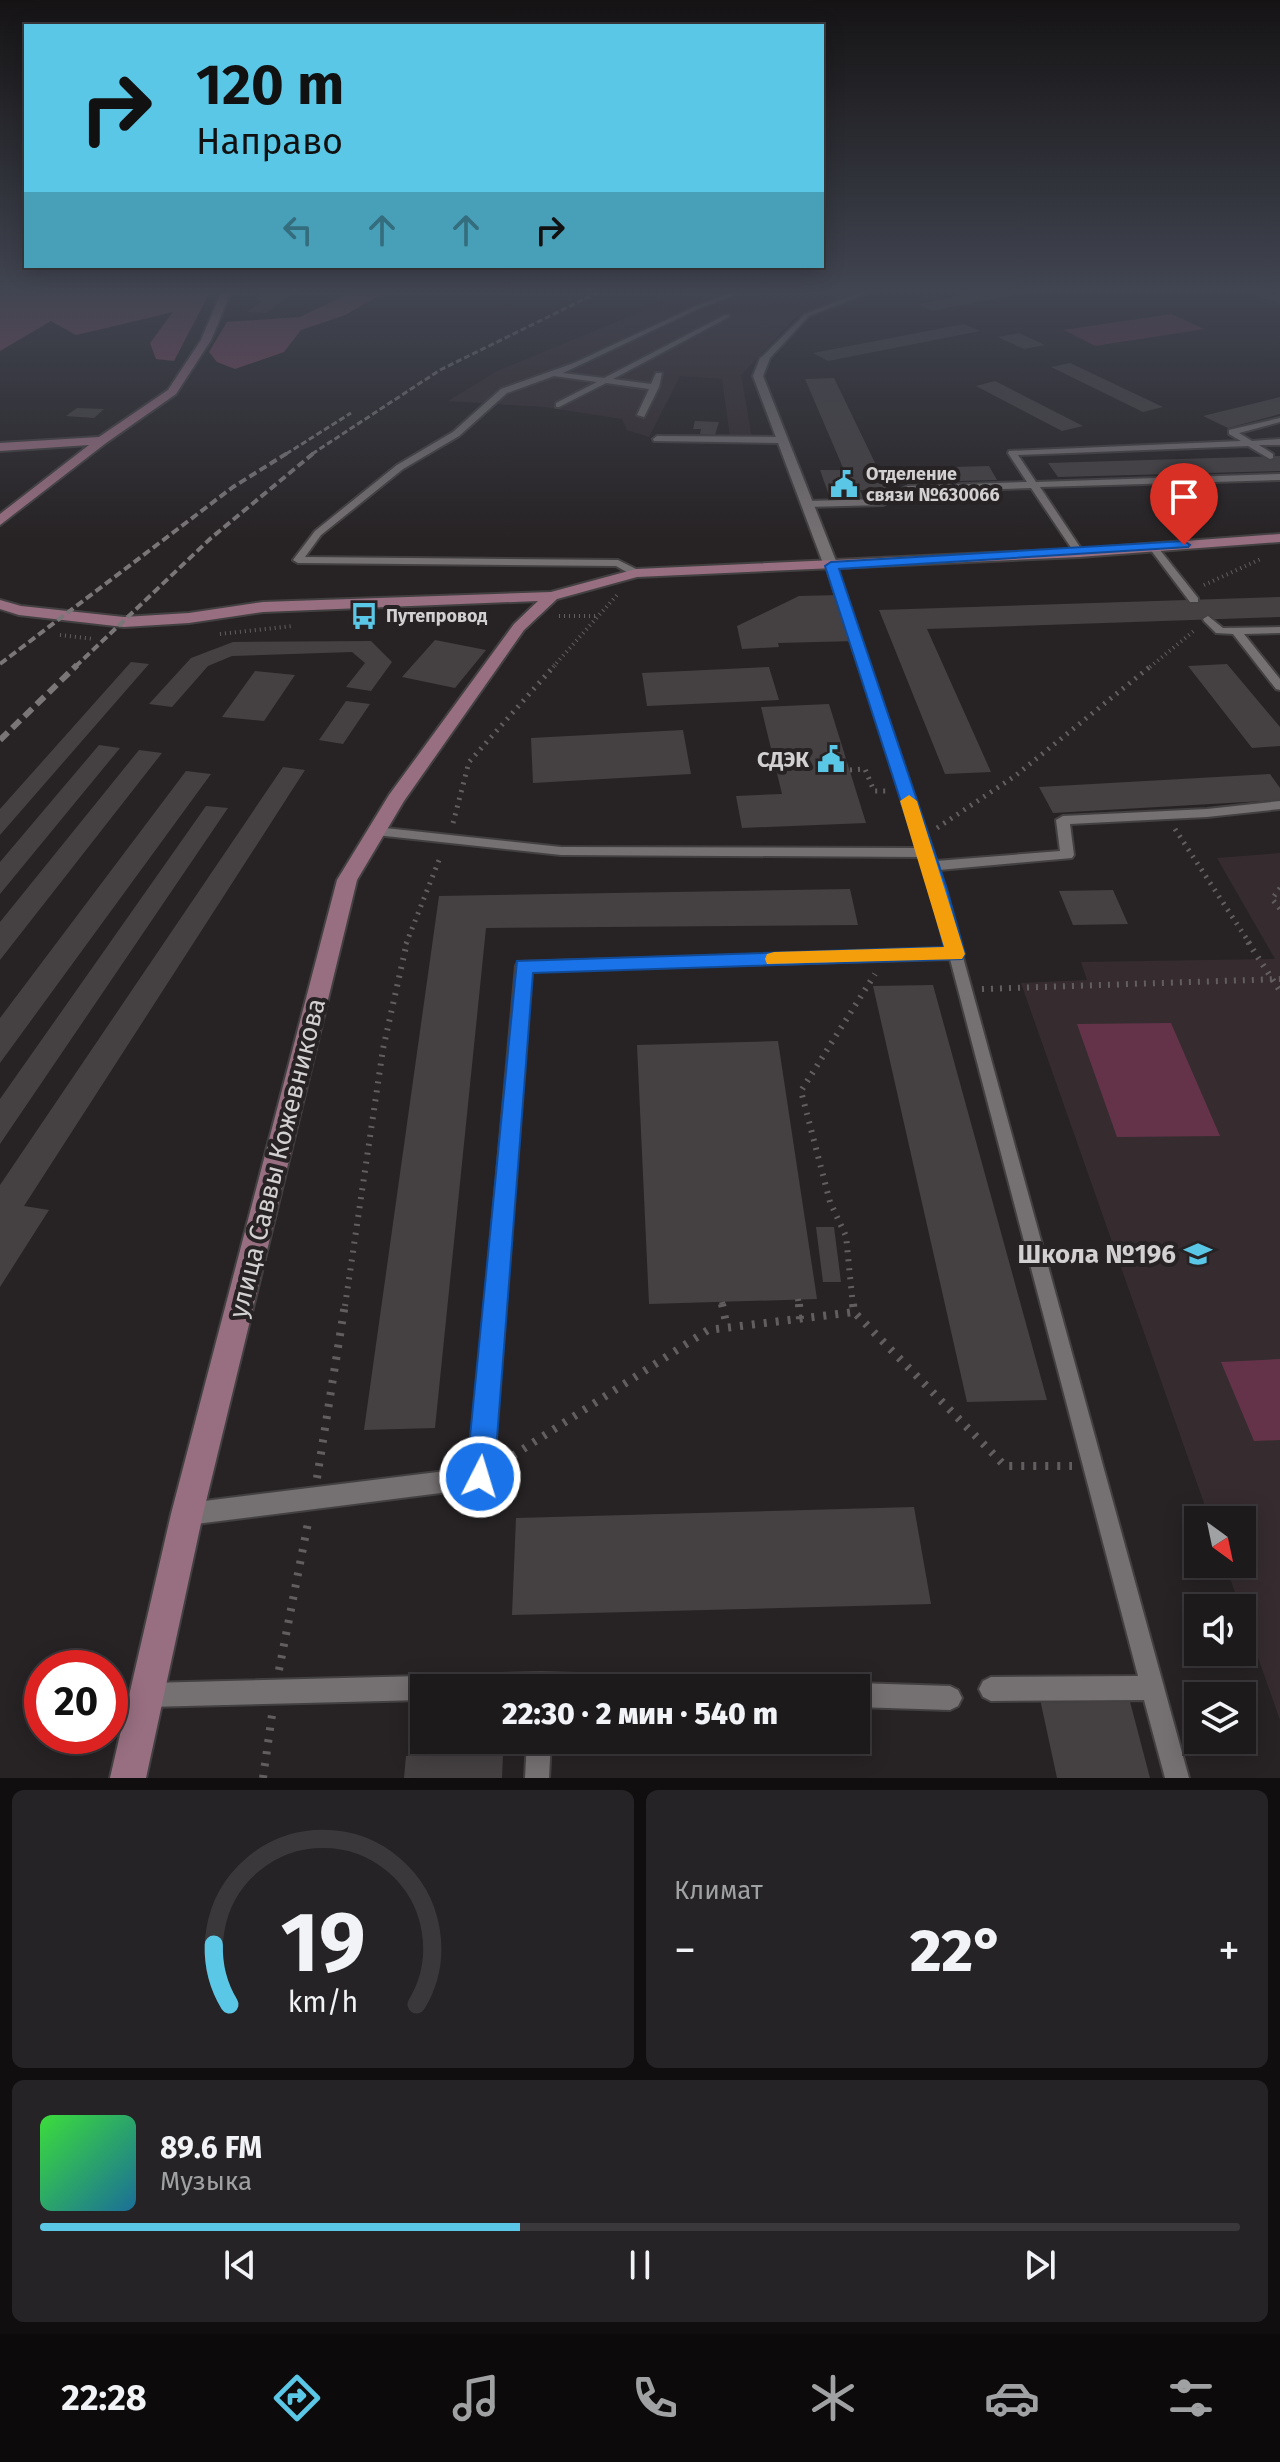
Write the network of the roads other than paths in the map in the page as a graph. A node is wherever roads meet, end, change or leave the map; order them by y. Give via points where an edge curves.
1 (187, 373) edge
2 (547, 373) joint
3 (623, 373) edge
4 (759, 373) edge
5 (659, 375) dead end
6 (607, 382) junction
7 (655, 387) junction
8 (559, 405) dead end
9 (641, 415) dead end
10 (1280, 420) edge
11 (657, 439) dead end
12 (102, 440) junction
13 (782, 440) junction
14 (1280, 442) edge
15 (1245, 443) junction
16 (0, 447) edge
17 (1270, 456) dead end
18 (1280, 477) edge
19 (1033, 485) junction
20 (807, 504) junction
21 (0, 521) edge
22 (1280, 538) edge
23 (1153, 547) junction
24 (1079, 553) junction
25 (831, 566) junction
26 (636, 573) junction
27 (552, 596) junction
28 (1191, 596) road end
29 (0, 604) edge
30 (1208, 619) road end
31 (1235, 630) junction
32 (1280, 630) edge
33 (1280, 687) edge
34 (1280, 805) edge
35 (376, 831) junction
36 (926, 852) junction
37 (955, 954) junction
38 (187, 1514) junction
39 (410, 1688) edge
40 (1151, 1688) junction
41 (991, 1689) dead end
42 (147, 1695) junction
43 (870, 1695) edge
44 (950, 1698) dead end
45 (538, 1754) edge
46 (128, 1778) edge
47 (537, 1778) edge
48 (1177, 1778) edge

1 - 12 main road via 152,408
2 - 6 lane
2 - 26 lane via 504,391 456,434 400,467 318,533 298,560 618,563
3 - 6 lane
4 - 13 street
5 - 7 lane
6 - 7 lane
6 - 8 lane
7 - 9 lane
10 - 15 lane via 1232,432
11 - 13 lane
12 - 16 main road
12 - 21 main road
13 - 20 street
14 - 15 lane
15 - 17 lane
15 - 19 lane via 1012,453
18 - 19 lane
19 - 20 lane via 908,489 883,502
19 - 24 lane
20 - 25 street
22 - 23 main road
23 - 24 main road
23 - 28 lane
24 - 25 main road
25 - 26 main road
25 - 36 lane
26 - 27 main road
27 - 29 main road via 263,607 124,622
27 - 35 main road, улица Саввы Кожевникова via 510,639
30 - 31 lane via 1220,631
31 - 32 lane
31 - 33 lane
34 - 36 lane via 1063,820 1067,855
35 - 36 lane via 561,851
35 - 38 main road, улица Саввы Кожевникова via 347,880
36 - 37 lane
37 - 38 lane via 523,966 480,1477
37 - 40 lane
38 - 42 main road, улица Саввы Кожевникова
39 - 42 lane
40 - 41 lane
40 - 48 lane
42 - 46 main road, улица Саввы Кожевникова
43 - 44 lane
45 - 47 lane

